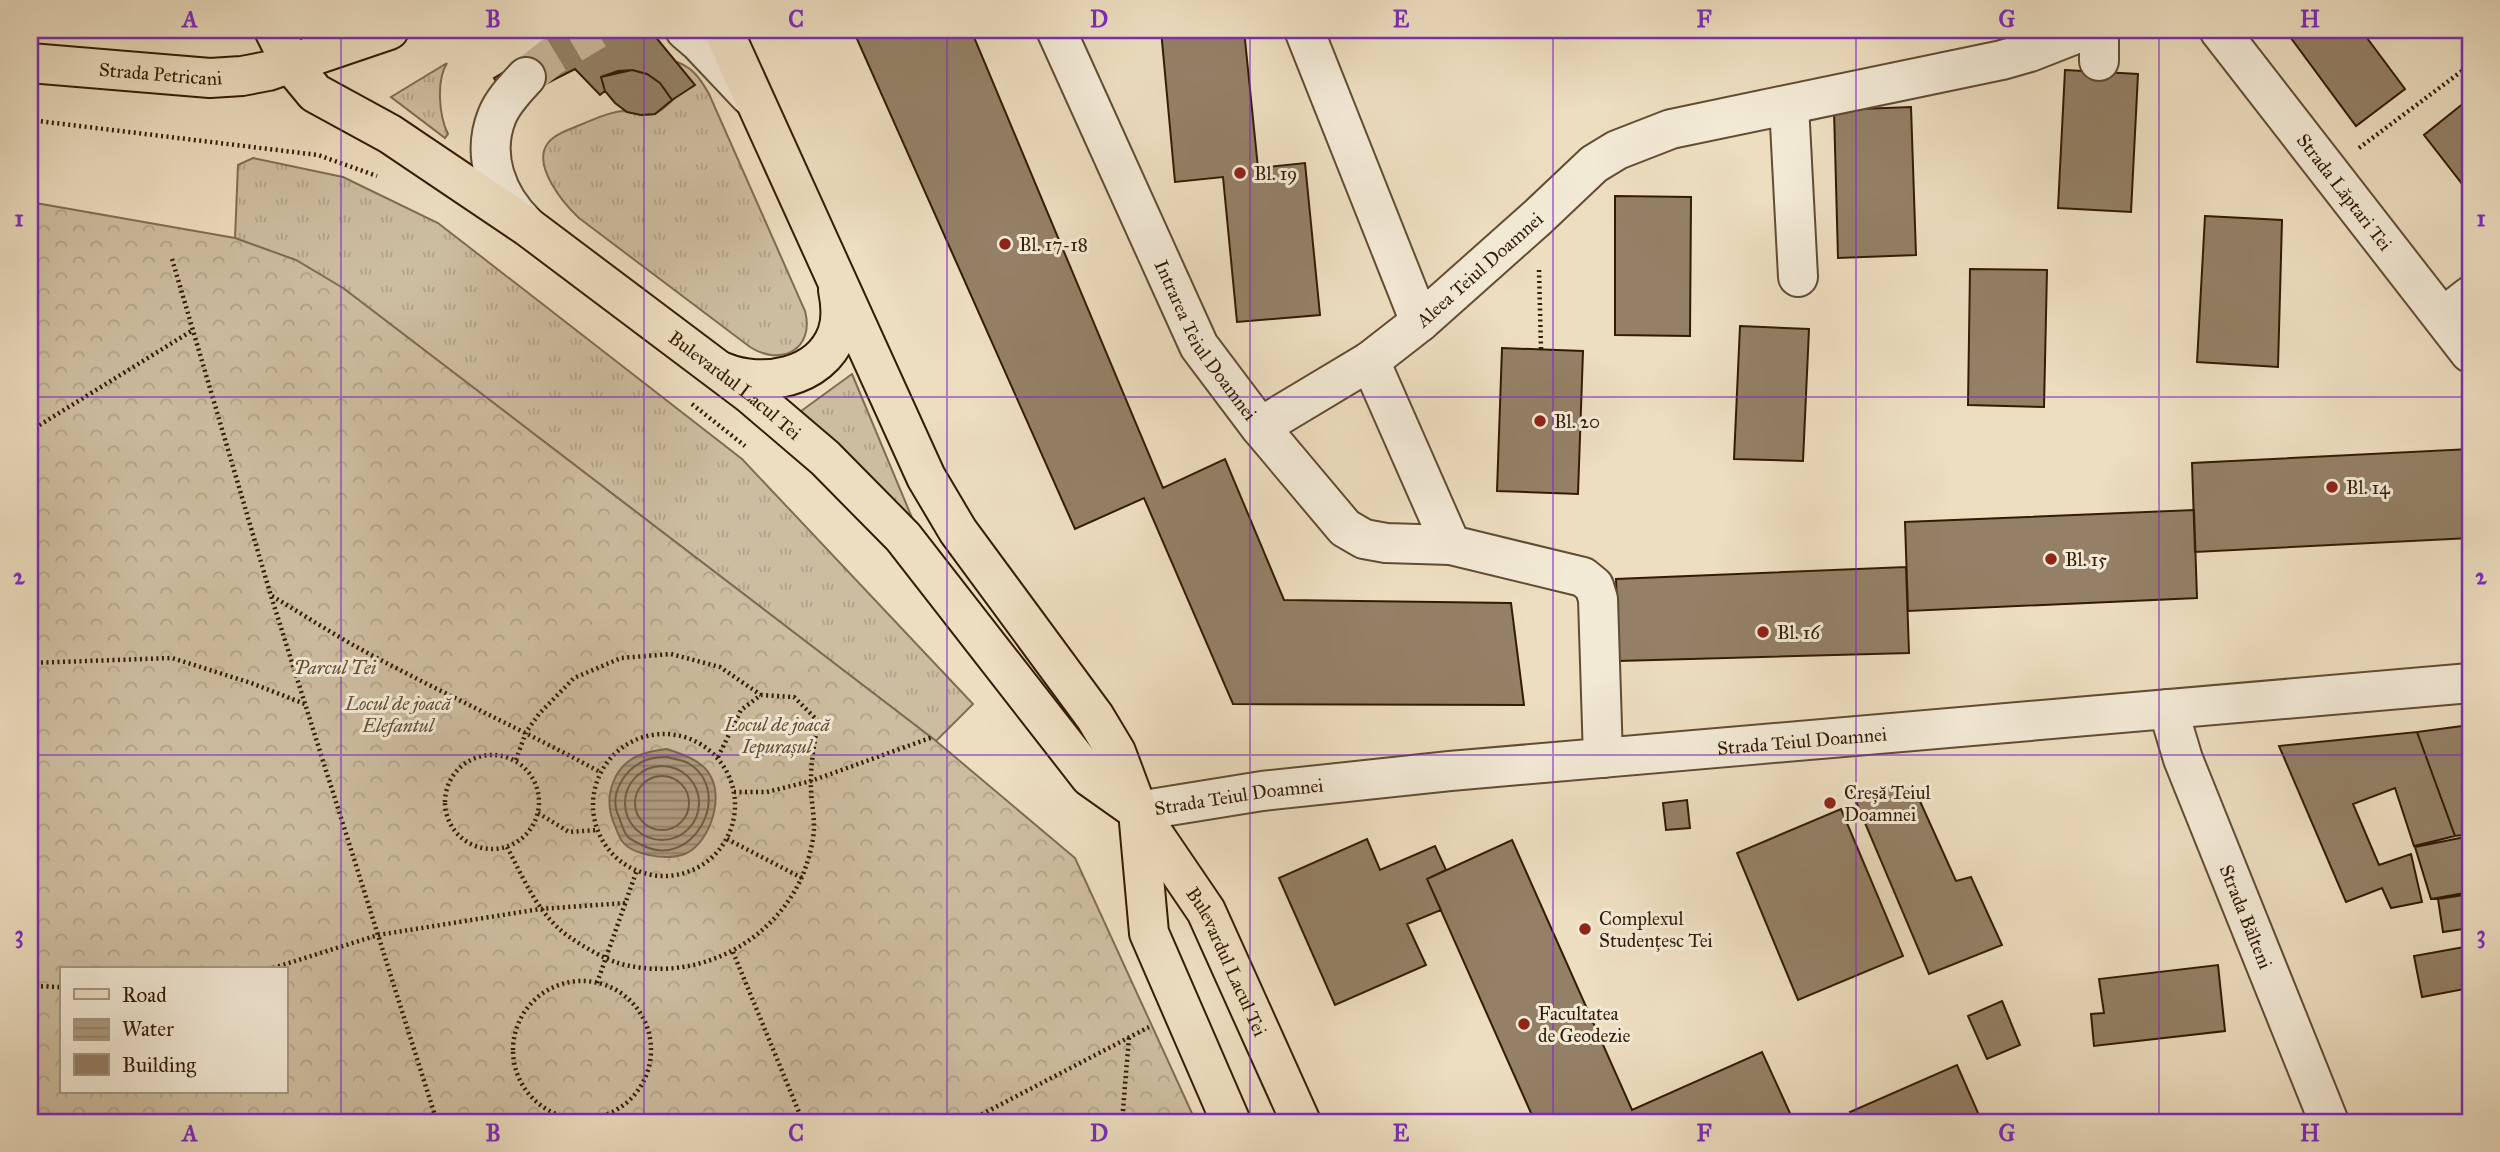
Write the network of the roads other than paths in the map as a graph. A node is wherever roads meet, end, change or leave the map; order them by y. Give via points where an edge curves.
1 (274, 30) edge
2 (389, 30) edge
3 (685, 30) edge
4 (723, 30) edge
5 (1056, 30) edge
6 (1304, 30) edge
7 (2222, 31) edge
8 (2095, 40) edge
9 (30, 63) edge
10 (291, 64) junction
11 (526, 77) tunnel mouth
12 (756, 103) junction
13 (1789, 105) junction
14 (528, 227) junction
15 (833, 275) junction
16 (1798, 277) dead end
17 (2456, 306) edge
18 (1420, 322) junction
19 (2470, 353) edge
20 (1370, 361) junction
21 (716, 368) junction
22 (1260, 427) junction
23 (1451, 545) junction
24 (2470, 683) edge
25 (2168, 709) junction
26 (1603, 758) junction
27 (1138, 811) junction
28 (1231, 1122) edge
29 (1301, 1122) edge
30 (2329, 1122) edge

1 - 10 main road, Bulevardul Lacul Tei
2 - 10 main road, Strada Petricani
3 - 12 street
4 - 12 main road, Bulevardul Lacul Tei
5 - 22 street, Intrarea Teiul Doamnei via 1199,346
6 - 18 street
7 - 17 street, Strada Lăptari Tei via 2329,171
8 - 13 street, Aleea Teiul Doamnei
9 - 10 main road, Strada Petricani via 210,78 253,75
10 - 14 main road, Bulevardul Lacul Tei via 315,93 390,134
11 - 14 street via 497,115 491,153 503,199
12 - 15 main road, Bulevardul Lacul Tei
13 - 16 street
13 - 18 street, Aleea Teiul Doamnei via 1671,129 1642,138 1594,164
14 - 21 main road, Bulevardul Lacul Tei
15 - 21 main road via 839,327 833,343 812,365 786,377 761,381
15 - 27 main road, Bulevardul Lacul Tei via 926,477 989,576 1095,717 1116,752
17 - 19 street, Strada Lăptari Tei
18 - 20 street, Aleea Teiul Doamnei
20 - 22 street, Aleea Teiul Doamnei
20 - 23 street
21 - 27 main road, Bulevardul Lacul Tei via 825,458 885,518 1090,777
22 - 23 street, Intrarea Teiul Doamnei via 1345,528 1364,539 1386,543
23 - 26 street via 1583,577 1594,586
24 - 25 street, Strada Teiul Doamnei
25 - 26 street, Strada Teiul Doamnei
25 - 30 street, Strada Bălteni via 2183,759
26 - 27 street, Strada Teiul Doamnei via 1262,791
27 - 28 main road, Bulevardul Lacul Tei via 1149,933
27 - 29 main road, Bulevardul Lacul Tei via 1206,911

